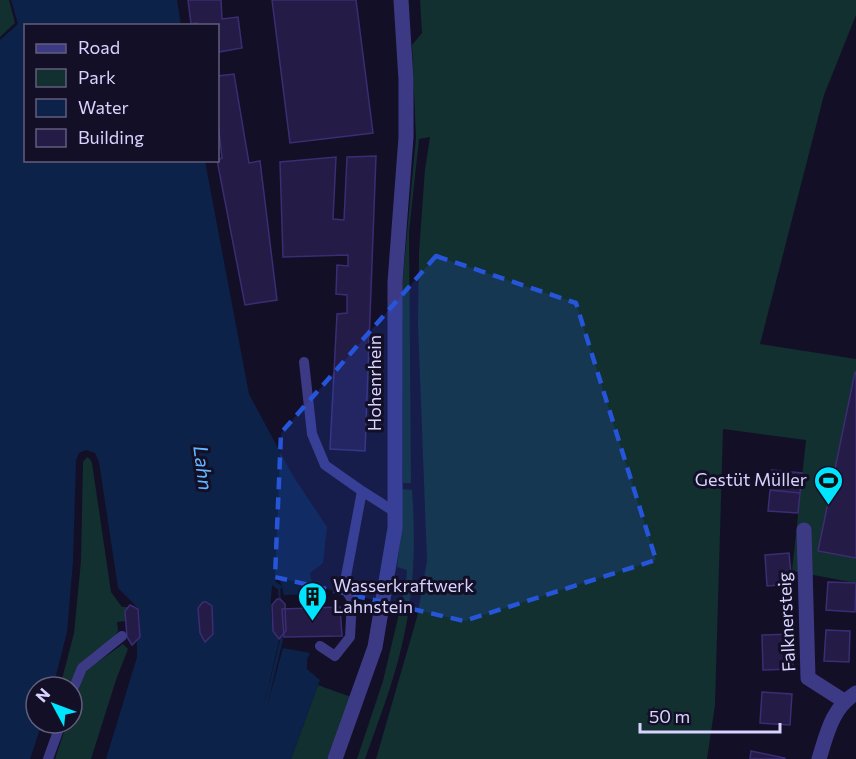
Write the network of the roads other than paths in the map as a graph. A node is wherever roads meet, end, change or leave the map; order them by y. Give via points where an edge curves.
1 (401, 0) edge
2 (304, 362) dead end
3 (362, 491) junction
4 (395, 512) junction
5 (804, 530) dead end
6 (122, 636) dead end
7 (320, 646) dead end
8 (79, 675) edge
9 (850, 697) edge
10 (57, 735) edge
11 (48, 759) edge
12 (335, 759) edge
13 (819, 759) edge

1 - 4 street, Hohenrhein via 406,137 395,282
2 - 3 lane via 312,434 325,465
3 - 4 lane
3 - 7 lane via 344,587 352,600 350,637 335,656
4 - 12 street, Hohenrhein via 375,647
5 - 9 street, Falknersteig via 808,678
6 - 8 lane via 82,668
9 - 13 street, Falknersteig via 829,725
10 - 11 lane

